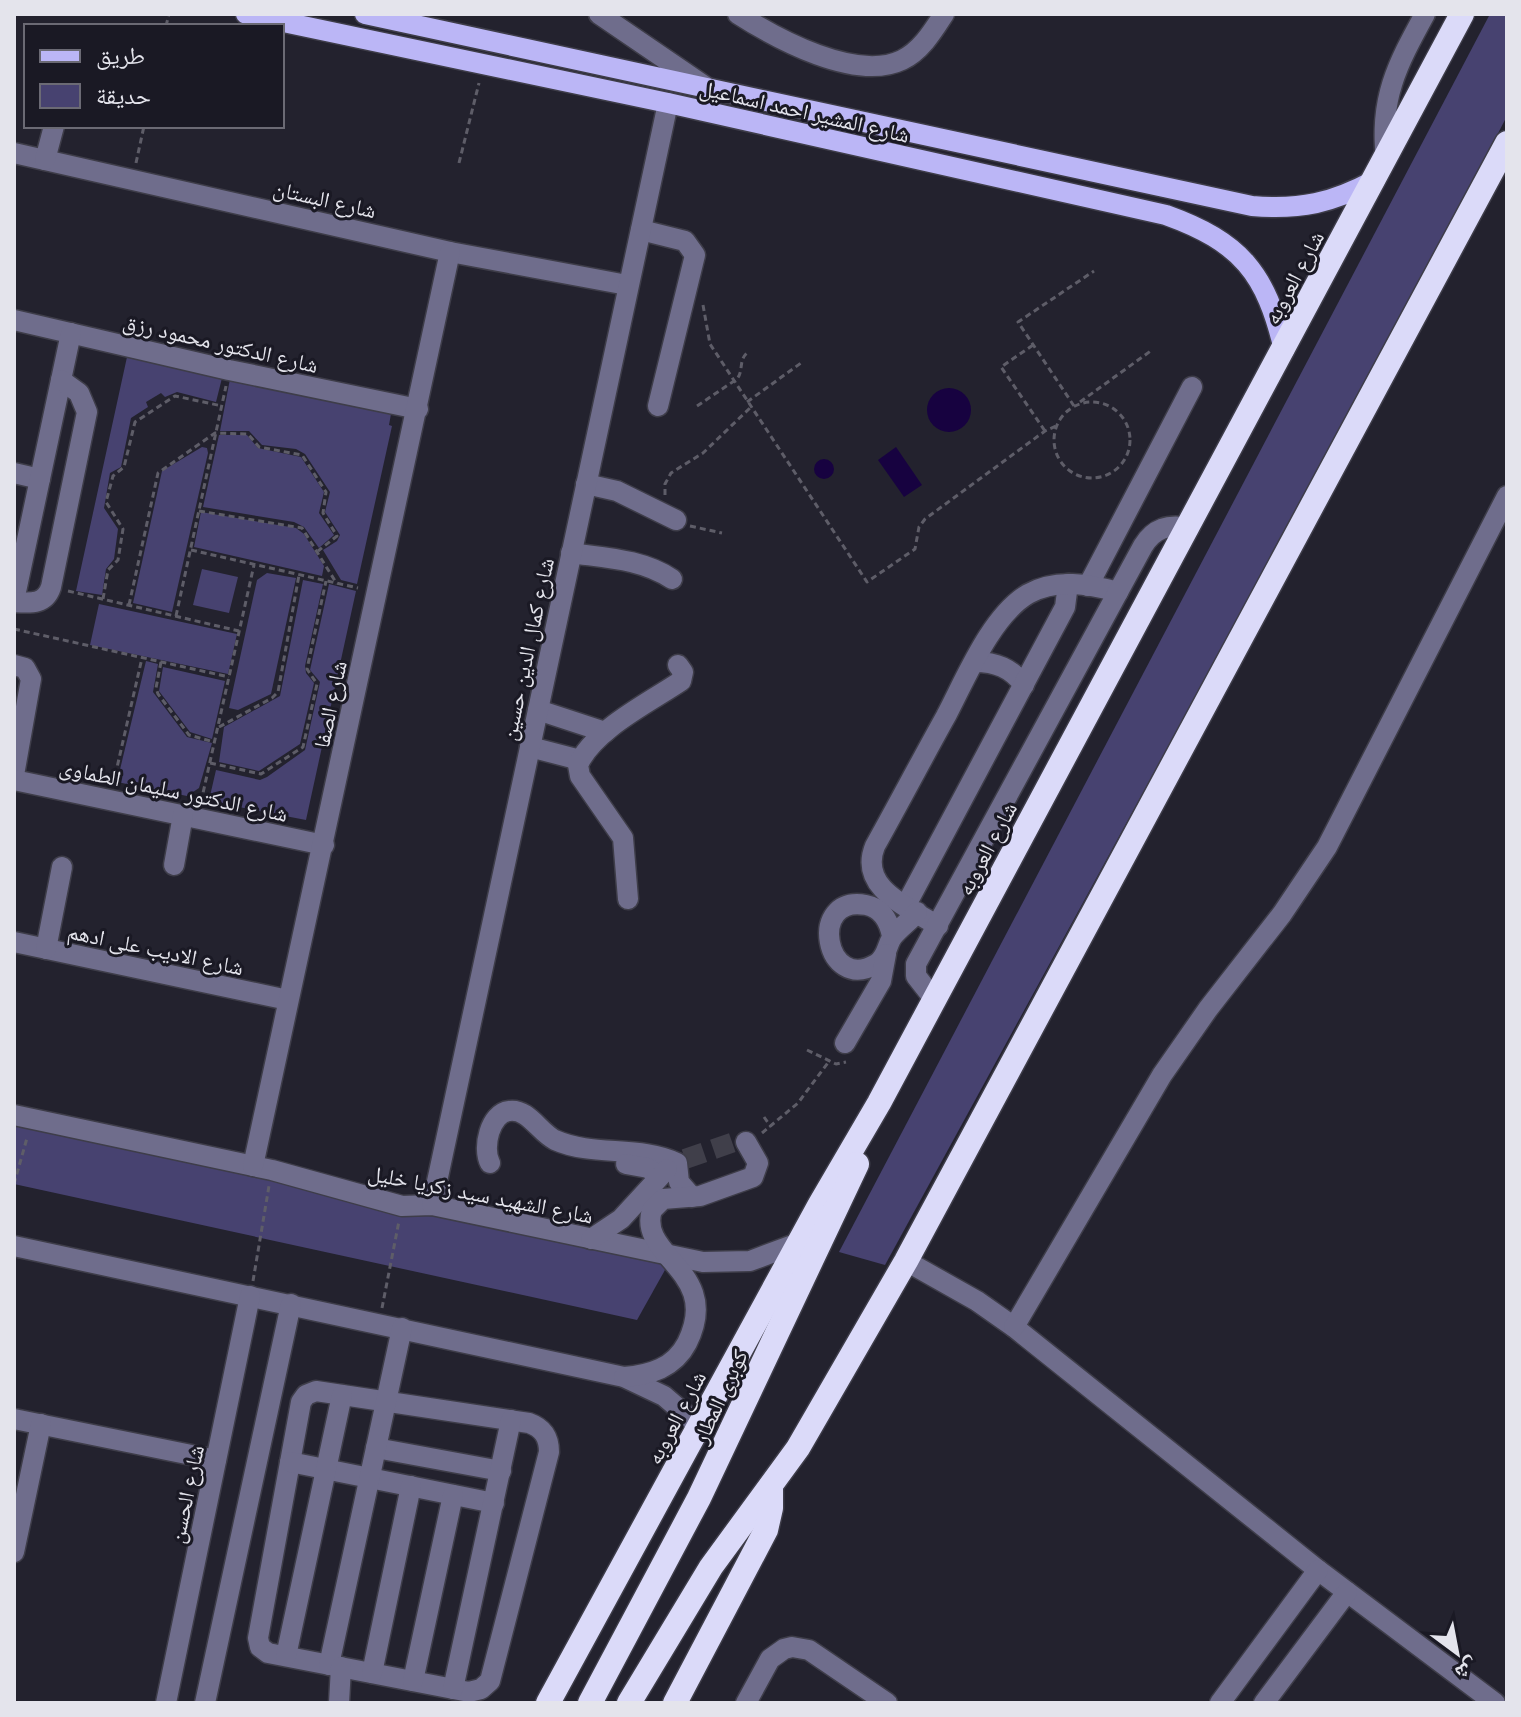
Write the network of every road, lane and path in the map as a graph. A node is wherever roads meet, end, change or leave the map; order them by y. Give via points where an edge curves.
1 (246, 14) edge
2 (599, 14) edge
3 (738, 14) edge
4 (944, 14) edge
5 (1425, 14) edge
6 (1462, 14) edge
7 (377, 15) edge
8 (484, 64) junction
9 (709, 89) junction
10 (668, 103) junction
11 (53, 128) edge
12 (144, 128) edge
13 (1507, 143) edge
14 (991, 148) junction
15 (14, 153) edge
16 (45, 160) junction
17 (459, 163) dead end
18 (1380, 169) junction
19 (984, 175) junction
20 (133, 178) junction
21 (641, 230) junction
22 (450, 252) junction
23 (1094, 271) dead end
24 (627, 285) junction
25 (706, 293) dead end
26 (14, 320) edge
27 (71, 333) junction
28 (1033, 345) junction
29 (1152, 350) dead end
30 (1284, 350) junction
31 (748, 352) dead end
32 (801, 363) dead end
33 (229, 370) junction
34 (61, 380) junction
35 (733, 381) junction
36 (1192, 387) dead end
37 (747, 402) junction
38 (222, 406) junction
39 (658, 406) dead end
40 (697, 406) dead end
41 (1076, 406) junction
42 (751, 407) junction
43 (418, 409) junction
44 (1056, 426) junction
45 (1045, 431) junction
46 (215, 433) junction
47 (14, 473) edge
48 (40, 479) junction
49 (586, 484) junction
50 (1507, 496) edge
51 (199, 511) junction
52 (676, 520) junction
53 (1189, 528) junction
54 (722, 533) dead end
55 (191, 550) junction
56 (318, 551) junction
57 (571, 553) junction
58 (254, 565) junction
59 (299, 575) junction
60 (672, 579) dead end
61 (326, 581) junction
62 (337, 584) junction
63 (1078, 585) junction
64 (51, 587) junction
65 (1118, 592) junction
66 (377, 593) junction
67 (103, 599) junction
68 (14, 602) edge
69 (129, 605) junction
70 (176, 616) junction
71 (14, 629) edge
72 (239, 631) junction
73 (142, 658) junction
74 (161, 662) junction
75 (975, 662) junction
76 (14, 665) edge
77 (678, 665) dead end
78 (229, 677) junction
79 (1024, 685) junction
80 (538, 710) junction
81 (18, 726) edge
82 (217, 728) junction
83 (605, 732) junction
84 (214, 742) junction
85 (530, 747) junction
86 (580, 760) junction
87 (210, 763) junction
88 (14, 778) edge
89 (109, 800) junction
90 (190, 816) junction
91 (324, 845) junction
92 (174, 865) dead end
93 (62, 867) dead end
94 (870, 869) junction
95 (628, 899) dead end
96 (911, 909) junction
97 (841, 910) junction
98 (938, 926) junction
99 (15, 945) edge
100 (889, 945) junction
101 (46, 949) junction
102 (867, 968) junction
103 (856, 999) dead end
104 (934, 999) junction
105 (288, 1000) junction
106 (845, 1043) dead end
107 (830, 1060) dead end
108 (879, 1103) junction
109 (23, 1117) edge
110 (764, 1117) dead end
111 (771, 1127) junction
112 (747, 1143) joint
113 (600, 1155) junction
114 (681, 1161) junction
115 (495, 1162) dead end
116 (262, 1168) junction
117 (659, 1176) junction
118 (14, 1184) edge
119 (692, 1197) junction
120 (432, 1205) junction
121 (402, 1206) junction
122 (591, 1239) junction
123 (798, 1243) junction
124 (14, 1246) edge
125 (663, 1254) junction
126 (906, 1261) junction
127 (250, 1296) junction
128 (291, 1304) junction
129 (378, 1323) junction
130 (1014, 1327) junction
131 (402, 1328) junction
132 (624, 1377) junction
133 (342, 1395) junction
134 (386, 1401) junction
135 (14, 1419) edge
136 (511, 1420) junction
137 (41, 1424) junction
138 (700, 1427) junction
139 (376, 1448) junction
140 (216, 1460) junction
141 (290, 1462) junction
142 (326, 1470) junction
143 (501, 1471) junction
144 (369, 1478) junction
145 (411, 1486) junction
146 (771, 1486) junction
147 (453, 1495) junction
148 (494, 1503) junction
149 (14, 1552) edge
150 (1318, 1570) junction
151 (1347, 1592) junction
152 (286, 1656) junction
153 (335, 1666) junction
154 (372, 1673) junction
155 (413, 1681) junction
156 (453, 1689) junction
157 (166, 1703) edge
158 (205, 1703) edge
159 (339, 1703) edge
160 (548, 1703) edge
161 (590, 1703) edge
162 (629, 1703) edge
163 (675, 1703) edge
164 (746, 1703) edge
165 (887, 1703) edge
166 (1220, 1703) edge
167 (1264, 1703) edge
168 (1495, 1703) edge

1 - 8 main road, شارع المشير احمد اسماعيل
2 - 9 street
3 - 4 street via 807,51 858,65 886,66 925,42
5 - 18 street via 1389,90
6 - 18 highway, شارع العروبه
7 - 9 main road, شارع المشير احمد اسماعيل
8 - 10 main road, شارع المشير احمد اسماعيل
8 - 17 path
9 - 14 main road, شارع المشير احمد اسماعيل
10 - 19 main road, شارع المشير احمد اسماعيل
10 - 21 street, شارع كمال الدين حسين
11 - 16 street
12 - 20 path
13 - 126 highway
14 - 18 main road, شارع المشير احمد اسماعيل via 1284,209 1347,195
14 - 19 main road
15 - 16 street, شارع البستان
16 - 20 street, شارع البستان
18 - 30 highway, شارع العروبه
19 - 30 main road, شارع المشير احمد اسماعيل via 1166,215 1207,233 1253,270 1268,295
20 - 22 street, شارع البستان
21 - 24 street, شارع كمال الدين حسين
21 - 39 street via 685,241 695,255
22 - 24 street, شارع البستان
22 - 43 street, شارع الصفا
23 - 28 path via 1018,322
24 - 49 street, شارع كمال الدين حسين
25 - 35 path via 702,307 710,344
26 - 27 street, شارع الدكتور محمود رزق
27 - 33 street, شارع الدكتور محمود رزق
27 - 34 street
28 - 41 path
28 - 45 path via 1001,367
29 - 41 path
30 - 53 highway, شارع العروبه
31 - 35 path
32 - 37 path
33 - 38 path
33 - 43 street, شارع الدكتور محمود رزق
34 - 48 street
34 - 64 street via 79,393 87,412
35 - 37 path
35 - 40 path
36 - 63 street
37 - 42 path
38 - 46 path
38 - 67 path via 175,396 135,422 124,467 113,475 106,502 123,529
41 - 44 path
41 - 44 path via 1097,402 1122,416 1130,445 1122,463 1097,478 1077,476 1056,455
42 - 45 path via 867,582 915,549 925,519
42 - 52 path via 667,479 666,500
43 - 66 street, شارع الصفا
44 - 45 path
46 - 51 path
46 - 56 path via 248,434 259,447 304,457 326,492 323,513 337,536
46 - 69 path via 158,473
47 - 48 street
48 - 68 street
49 - 52 street via 617,491
49 - 57 street, شارع كمال الدين حسين
50 - 130 street via 1327,847 1162,1075
51 - 55 path
51 - 56 path via 299,527
52 - 54 path
53 - 65 street via 1165,527 1148,537
53 - 104 highway, شارع العروبه
55 - 58 path
55 - 70 path
56 - 62 path
57 - 60 street via 640,563
57 - 80 street, شارع كمال الدين حسين
58 - 59 path
58 - 72 path
59 - 61 path
59 - 82 path via 278,692
61 - 62 path
61 - 87 path via 308,666 317,684 303,747 261,774
62 - 66 path
63 - 65 street
63 - 75 street via 1050,585 1010,608
63 - 79 street
64 - 67 path
64 - 68 street via 40,601
65 - 98 street
66 - 91 street, شارع الصفا
67 - 69 path
69 - 70 path
70 - 72 path
71 - 73 path
72 - 78 path
73 - 74 path
73 - 89 path
74 - 78 path
74 - 84 path via 158,694 189,735
75 - 79 street via 1009,670
75 - 94 street via 875,846
76 - 81 street via 25,668 31,679
77 - 83 street via 681,681
78 - 82 path
79 - 96 street
80 - 83 street
80 - 85 street, شارع كمال الدين حسين
81 - 88 street
82 - 84 path
83 - 86 street
84 - 87 path
85 - 86 street
85 - 120 street, شارع كمال الدين حسين
86 - 95 street via 580,776 623,838
87 - 90 path
88 - 89 street, شارع الدكتور سليمان الطماوى
89 - 90 street, شارع الدكتور سليمان الطماوى
90 - 91 street, شارع الدكتور سليمان الطماوى
90 - 92 street
91 - 105 street, شارع الصفا
93 - 101 street
94 - 96 street via 882,889
94 - 97 street
96 - 98 street
96 - 100 street
97 - 100 street via 863,904 884,915 890,925
97 - 102 street via 828,928 830,950 845,965
98 - 104 street via 915,968
99 - 101 street, شارع الاديب على ادهم
100 - 102 street via 878,963
100 - 106 street via 881,981
101 - 105 street, شارع الاديب على ادهم
102 - 103 street
104 - 108 highway, شارع العروبه
105 - 116 street, شارع الصفا
107 - 111 path via 798,1103
108 - 123 highway, شارع العروبه
108 - 161 highway, كوبرى المطار via 849,1184 699,1498
109 - 116 street, شارع الشهيد سيد زكريا خليل
109 - 118 path
110 - 111 path
111 - 112 path
112 - 119 street via 758,1163 753,1177
113 - 114 street
113 - 115 street via 559,1156 513,1120 502,1129
113 - 117 street
114 - 117 street
114 - 119 street via 679,1182
116 - 121 street, شارع الشهيد سيد زكريا خليل
116 - 127 path
117 - 122 street via 621,1219
119 - 125 street via 663,1199 652,1210 651,1227
120 - 121 street, شارع الشهيد سيد زكريا خليل
120 - 122 street, شارع الشهيد سيد زكريا خليل
121 - 129 path
122 - 125 street, شارع الشهيد سيد زكريا خليل
123 - 125 street, شارع الشهيد سيد زكريا خليل via 770,1256 730,1263
123 - 138 highway, شارع العروبه
124 - 127 street
125 - 132 street via 691,1287 693,1331 667,1366
126 - 130 street
126 - 146 highway
127 - 128 street
127 - 140 street, شارع الحسن
128 - 129 street
128 - 158 street
129 - 131 street
130 - 150 street
131 - 132 street
131 - 134 street
132 - 138 street via 664,1396
133 - 134 street
133 - 141 street via 316,1391 303,1398
133 - 142 street
134 - 136 street
134 - 139 street
135 - 137 street
136 - 143 street
136 - 156 street via 542,1431 549,1452 490,1681 475,1692
137 - 140 street
137 - 149 street
138 - 160 highway, شارع العروبه
139 - 143 street
139 - 144 street
140 - 157 street, شارع الحسن
141 - 142 street
141 - 152 street via 258,1638 264,1650
142 - 144 street
142 - 152 street
143 - 148 street
144 - 145 street
144 - 153 street
145 - 147 street
145 - 154 street
146 - 162 highway via 711,1567
146 - 163 highway via 766,1530
147 - 148 street
147 - 155 street
148 - 156 street
150 - 151 street
150 - 166 street
151 - 167 street
151 - 168 street
152 - 153 street
153 - 154 street
153 - 159 street
154 - 155 street
155 - 156 street
164 - 165 street via 770,1659 792,1647 809,1650

